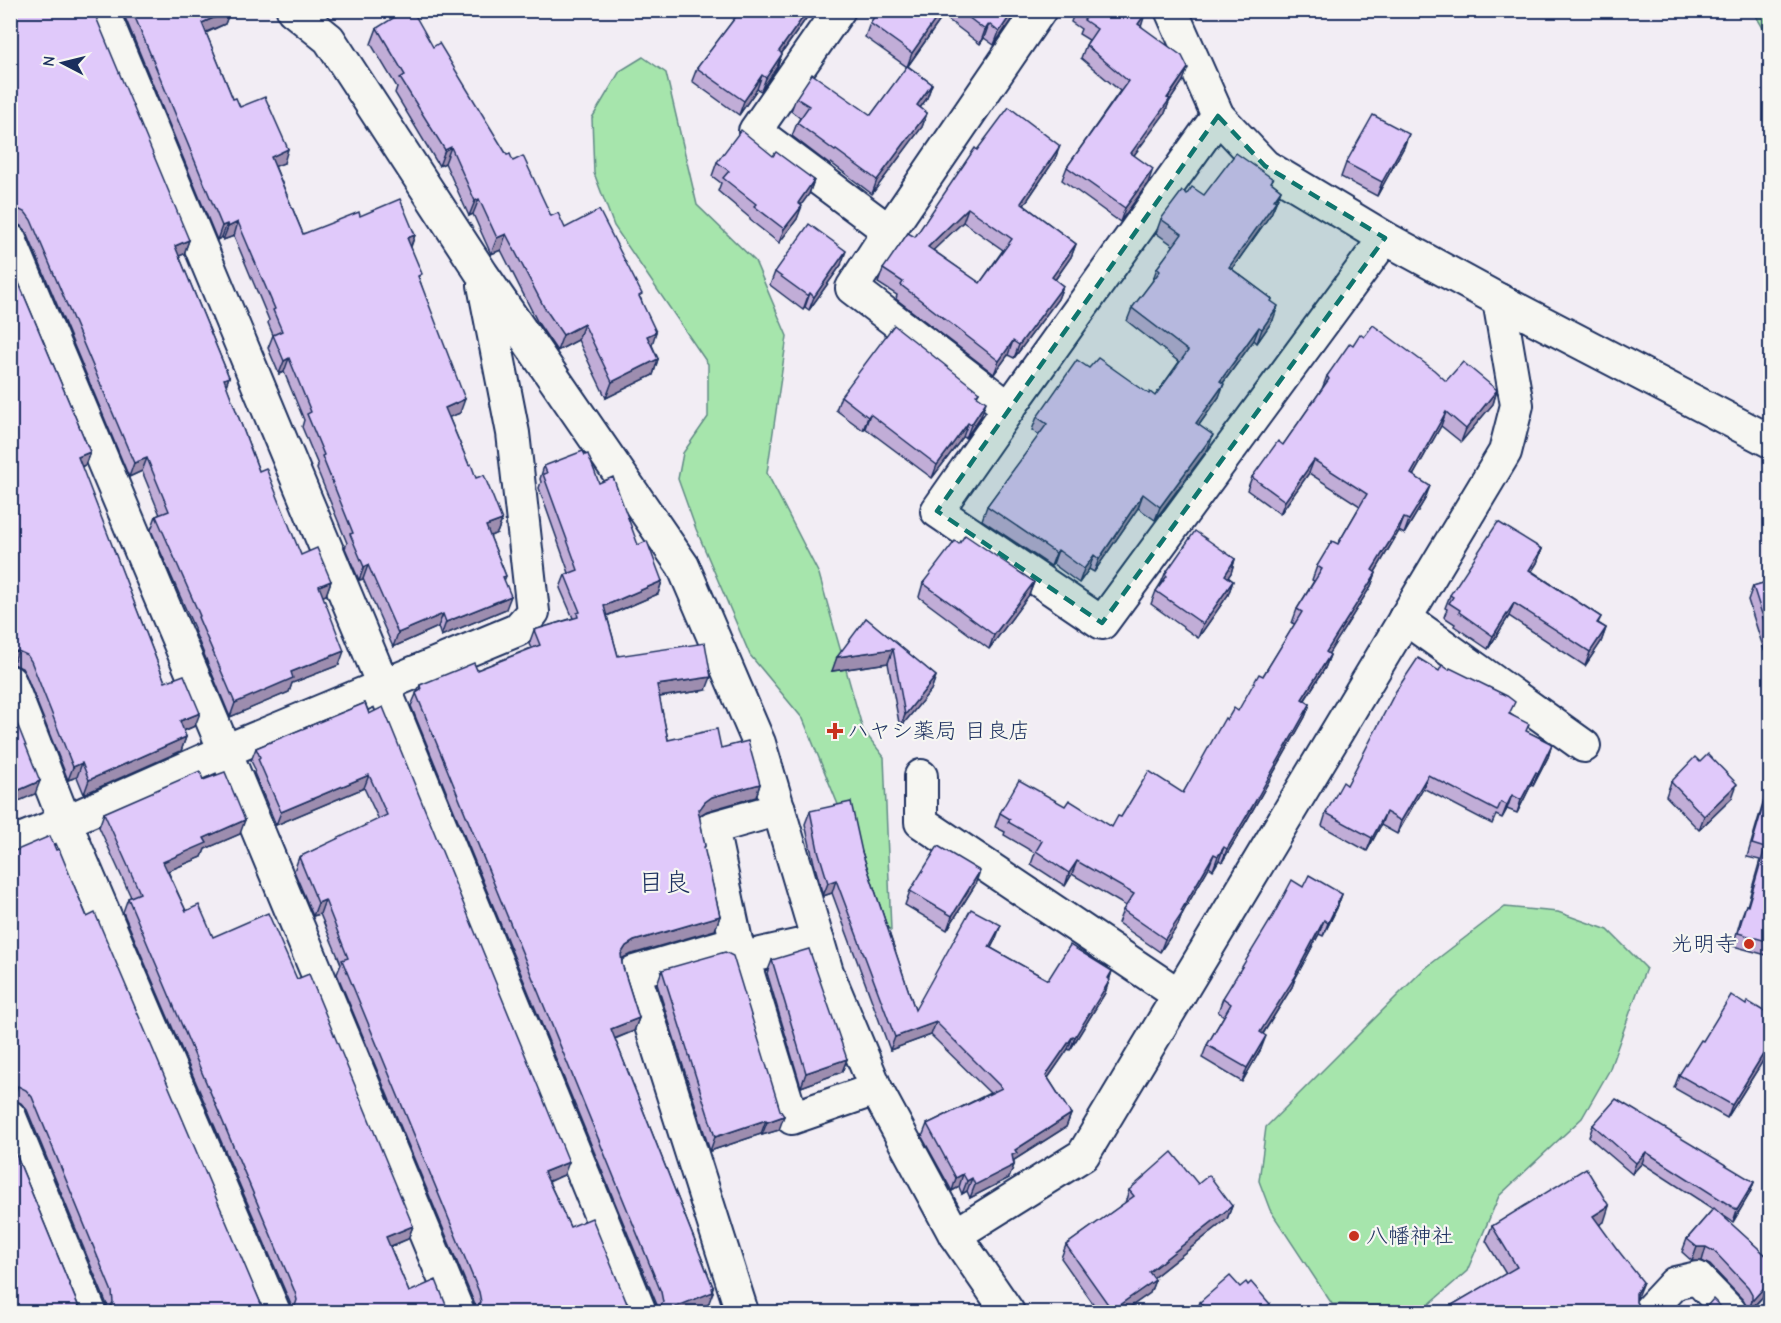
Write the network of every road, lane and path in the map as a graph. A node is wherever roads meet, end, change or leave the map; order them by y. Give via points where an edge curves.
1 (102, 10) edge
2 (292, 10) edge
3 (839, 10) edge
4 (1040, 10) edge
5 (1171, 10) edge
6 (1218, 116) junction
7 (889, 231) junction
8 (1385, 238) junction
9 (10, 240) edge
10 (482, 274) junction
11 (1499, 300) junction
12 (1009, 408) junction
13 (1770, 441) edge
14 (1405, 618) junction
15 (10, 682) edge
16 (383, 685) junction
17 (1584, 746) dead end
18 (225, 751) junction
19 (921, 776) dead end
20 (779, 809) junction
21 (65, 822) junction
22 (10, 844) edge
23 (818, 941) junction
24 (743, 958) junction
25 (1179, 995) junction
26 (876, 1089) junction
27 (10, 1117) edge
28 (955, 1235) junction
29 (90, 1312) edge
30 (274, 1312) edge
31 (458, 1312) edge
32 (640, 1312) edge
33 (742, 1312) edge
34 (1008, 1312) edge
35 (1648, 1312) edge
36 (1730, 1312) edge

1 - 16 street
2 - 10 street via 329,39
3 - 7 street via 755,131
4 - 7 street
5 - 6 street
6 - 8 street via 1265,166
6 - 12 street
7 - 12 street via 852,288
8 - 11 street
8 - 12 street via 1102,623 937,511
9 - 18 street
10 - 16 street via 513,433 533,612 518,630
10 - 20 street via 683,566 759,743
11 - 13 street
11 - 14 street via 1516,405 1505,452
14 - 17 street
14 - 25 street
15 - 21 street
16 - 18 street
16 - 32 street
18 - 21 street
18 - 31 street
19 - 25 street via 921,822
20 - 23 street
20 - 24 street via 712,828
21 - 22 street
21 - 30 street
23 - 24 street
23 - 26 street
24 - 26 street via 792,1118
24 - 33 street via 723,946 634,972
25 - 28 street via 1083,1155
26 - 28 street
27 - 29 street
28 - 34 street
35 - 36 street via 1675,1282 1697,1278

